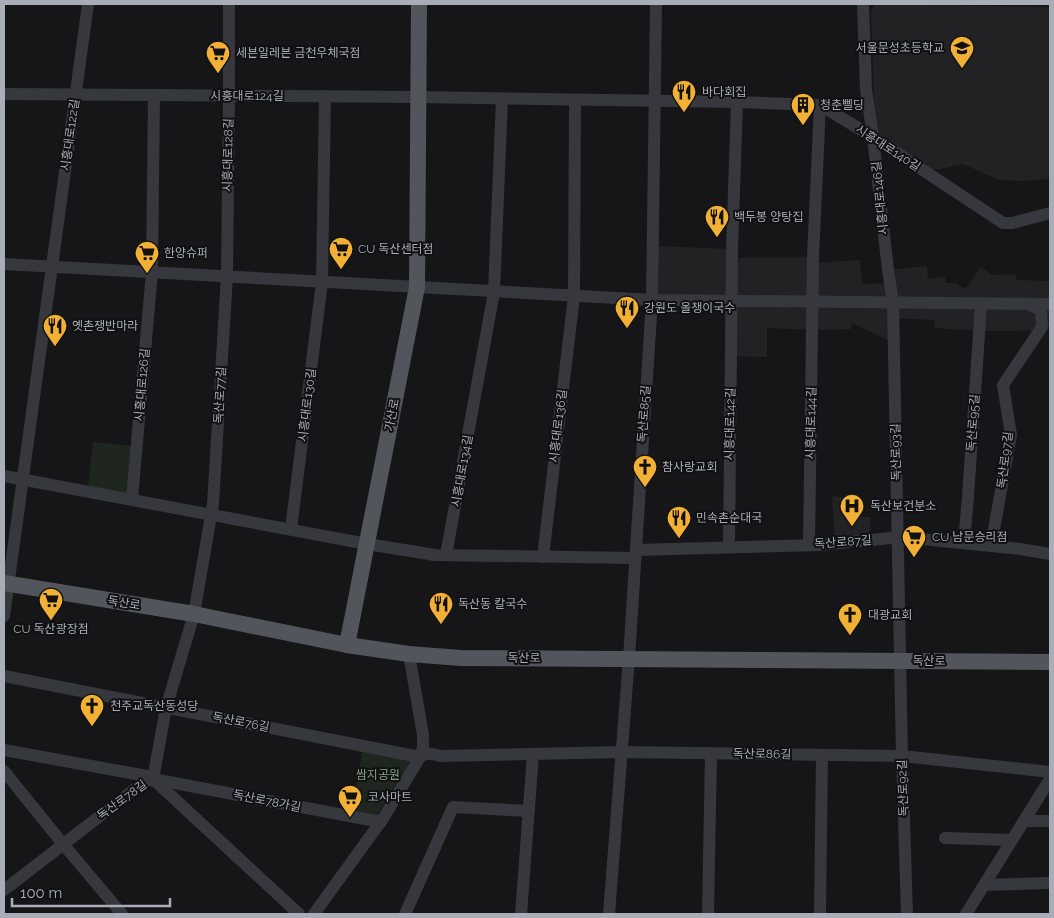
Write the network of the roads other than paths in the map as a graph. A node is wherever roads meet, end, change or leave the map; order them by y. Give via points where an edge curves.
1 (88, 4) edge
2 (229, 4) edge
3 (419, 4) edge
4 (656, 4) edge
5 (863, 4) edge
6 (4, 94) edge
7 (76, 94) junction
8 (154, 95) junction
9 (229, 96) junction
10 (325, 96) junction
11 (418, 97) junction
12 (502, 99) junction
13 (574, 100) junction
14 (655, 102) junction
15 (737, 102) junction
16 (820, 105) junction
17 (873, 137) junction
18 (1050, 213) edge
19 (4, 264) edge
20 (52, 266) junction
21 (152, 272) junction
22 (227, 276) junction
23 (322, 282) junction
24 (416, 287) junction
25 (494, 292) junction
26 (574, 296) junction
27 (652, 300) junction
28 (732, 301) junction
29 (812, 302) junction
30 (893, 303) junction
31 (981, 304) junction
32 (1028, 304) junction
33 (1050, 304) edge
34 (4, 476) edge
35 (23, 479) junction
36 (132, 499) junction
37 (212, 514) junction
38 (291, 530) junction
39 (898, 538) junction
40 (964, 543) junction
41 (367, 544) junction
42 (810, 545) junction
43 (991, 546) junction
44 (729, 547) junction
45 (635, 554) junction
46 (1050, 554) edge
47 (446, 555) junction
48 (543, 557) junction
49 (6, 584) edge
50 (194, 614) junction
51 (4, 616) edge
52 (348, 645) junction
53 (409, 654) junction
54 (629, 658) junction
55 (900, 661) junction
56 (1050, 662) edge
57 (4, 676) edge
58 (166, 708) junction
59 (4, 750) edge
60 (622, 752) junction
61 (533, 754) junction
62 (711, 754) junction
63 (822, 755) junction
64 (902, 756) junction
65 (420, 757) junction
66 (4, 771) edge
67 (1050, 772) edge
68 (153, 778) junction
69 (1050, 779) edge
70 (529, 811) junction
71 (1024, 821) junction
72 (1050, 821) edge
73 (381, 822) junction
74 (945, 838) dead end
75 (1012, 840) junction
76 (63, 844) junction
77 (1050, 882) edge
78 (984, 884) junction
79 (4, 890) edge
80 (122, 914) edge
81 (299, 914) edge
82 (314, 914) edge
83 (405, 914) edge
84 (521, 914) edge
85 (609, 914) edge
86 (708, 914) edge
87 (820, 914) edge
88 (907, 914) edge
89 (966, 914) edge

1 - 7 street, 시흥대로122길
2 - 9 street, 시흥대로128길
3 - 11 main road, 가산로
4 - 14 street, 독산로85길
5 - 17 street, 시흥대로146길 via 866,88
6 - 7 street, 시흥대로124길
7 - 8 street, 시흥대로124길
7 - 20 street, 시흥대로122길
8 - 9 street, 시흥대로124길
8 - 21 street, 시흥대로126길
9 - 10 street, 시흥대로124길
9 - 22 street, 시흥대로128길
10 - 11 street, 시흥대로124길
10 - 23 street, 시흥대로130길
11 - 12 street
11 - 24 main road, 가산로
12 - 13 street, 시흥대로140길
12 - 25 street, 시흥대로134길
13 - 14 street, 시흥대로140길
13 - 26 street, 시흥대로136길
14 - 15 street, 시흥대로140길
14 - 27 street, 독산로85길
15 - 16 street, 시흥대로140길
15 - 28 street, 시흥대로142길
16 - 17 street, 시흥대로140길
16 - 29 street, 시흥대로144길
17 - 18 street, 시흥대로140길 via 1003,224
17 - 30 street, 시흥대로146길
19 - 20 street
20 - 21 street
20 - 35 street, 시흥대로122길
21 - 22 street
21 - 36 street, 시흥대로126길
22 - 23 street
22 - 37 street, 독산로77길
23 - 24 street
23 - 38 street, 시흥대로130길
24 - 25 street
24 - 41 main road, 가산로
25 - 26 street
25 - 47 street, 시흥대로134길
26 - 27 street
26 - 48 street, 시흥대로136길
27 - 28 street
27 - 45 street, 독산로85길
28 - 29 street
28 - 44 street, 시흥대로142길
29 - 30 street
29 - 42 street, 시흥대로144길
30 - 31 street
30 - 39 street, 독산로93길
31 - 32 street
31 - 40 street, 독산로95길
32 - 33 street
32 - 43 street, 독산로97길 via 1041,310 1042,327 1003,385 1010,434
34 - 35 street
35 - 36 street
35 - 49 street, 시흥대로122길
36 - 37 street
37 - 38 street
37 - 50 street, 독산로77길
38 - 41 street
39 - 40 street, 독산로87길
39 - 42 street, 독산로87길
39 - 55 street, 독산로93길
40 - 43 street, 독산로87길
41 - 47 street
41 - 52 main road, 가산로
42 - 44 street, 독산로87길
43 - 46 street, 독산로87길
44 - 45 street, 독산로87길
45 - 48 street
45 - 54 street, 독산로85길
47 - 48 street
49 - 50 main road, 독산로
49 - 51 street, 시흥대로122길
50 - 52 main road, 독산로
50 - 58 street, 독산로78길
52 - 53 main road, 독산로
53 - 54 main road, 독산로 via 461,658
53 - 65 street via 423,735
54 - 55 main road, 독산로
54 - 60 street, 독산로85길
55 - 56 main road, 독산로
55 - 64 street, 독산로92길
57 - 58 street, 독산로76길
58 - 65 street, 독산로76길
58 - 68 street, 독산로78길
59 - 68 street, 독산로78가길
60 - 61 street, 독산로86길
60 - 62 street, 독산로86길
60 - 85 street, 독산로85길
61 - 65 street, 독산로76길 via 425,754
61 - 70 street
62 - 63 street, 독산로86길
62 - 86 street
63 - 64 street, 독산로86길
63 - 87 street
64 - 67 street, 독산로86길
64 - 88 street, 독산로92길
65 - 73 street
66 - 76 street
68 - 73 street, 독산로78가길
68 - 76 street, 독산로78길
68 - 81 street
69 - 71 street
70 - 83 street via 453,807
70 - 84 street
71 - 72 street
71 - 75 street
73 - 82 street
74 - 75 street
75 - 78 street
76 - 79 street, 독산로78길
76 - 80 street
77 - 78 street
78 - 89 street

